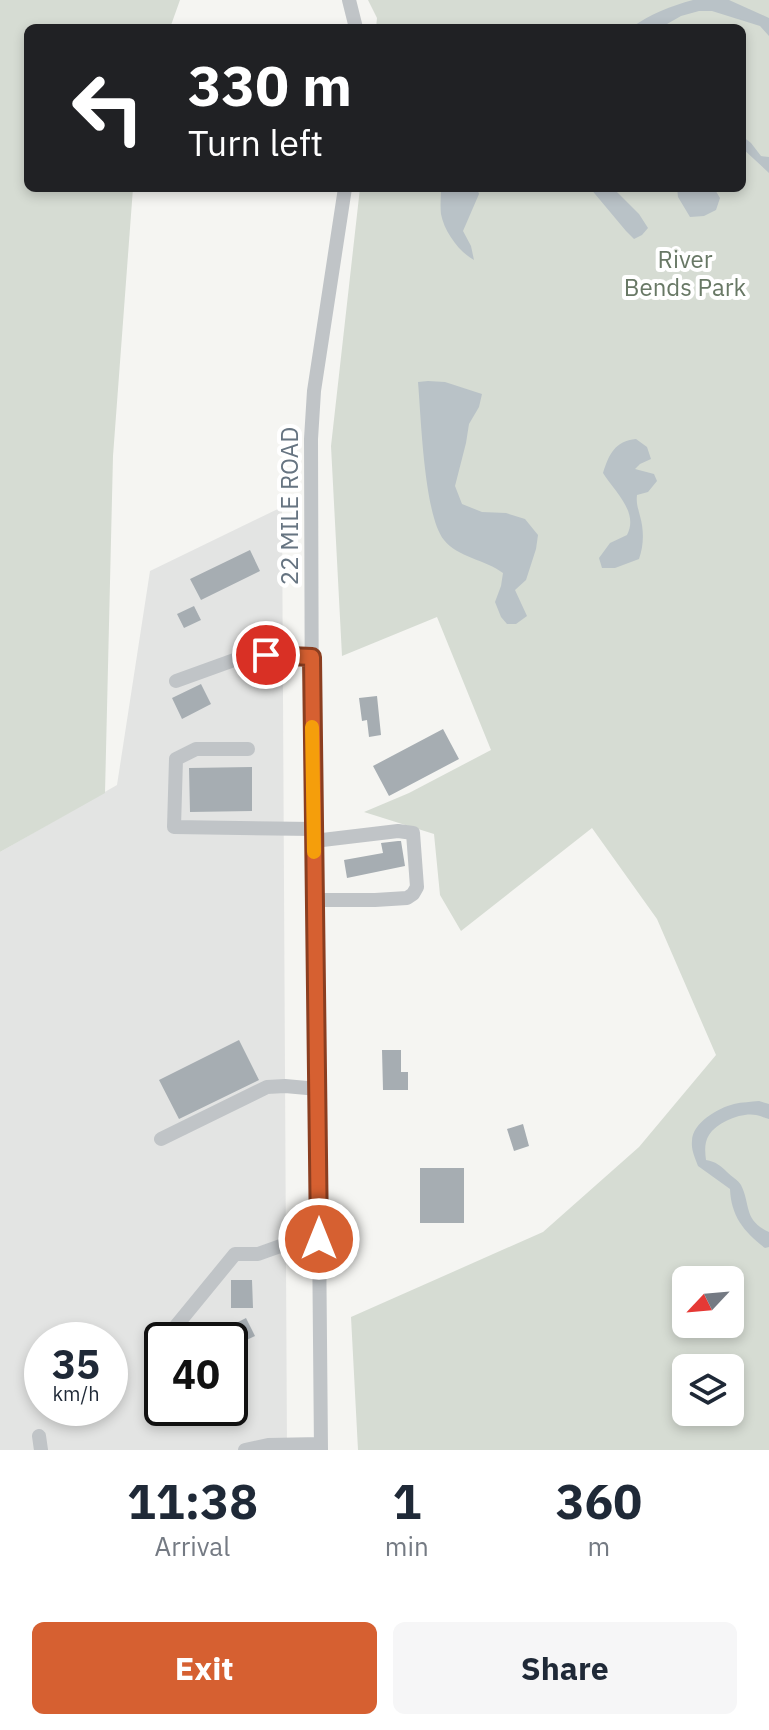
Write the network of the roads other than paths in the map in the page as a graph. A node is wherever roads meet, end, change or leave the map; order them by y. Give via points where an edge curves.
1 (349, 0) edge
2 (355, 24) edge
3 (344, 192) edge
4 (312, 657) junction
5 (176, 681) dead end
6 (248, 749) dead end
7 (314, 835) junction
8 (315, 900) junction
9 (318, 1089) junction
10 (161, 1139) dead end
11 (319, 1239) junction
12 (179, 1322) edge
13 (321, 1447) edge
14 (245, 1450) edge

1 - 2 street
3 - 4 street, 22 MILE ROAD via 314,391
4 - 5 street via 248,655
4 - 7 street, 22 MILE ROAD
6 - 7 street via 196,749 176,759 174,827
7 - 8 street, 22 MILE ROAD
7 - 8 street via 413,833 417,887 407,898
8 - 9 street, 22 MILE ROAD
9 - 10 street via 267,1087
9 - 11 street, 22 MILE ROAD
11 - 12 street via 258,1254 235,1254
11 - 13 street, 22 MILE ROAD
13 - 14 street via 268,1445

